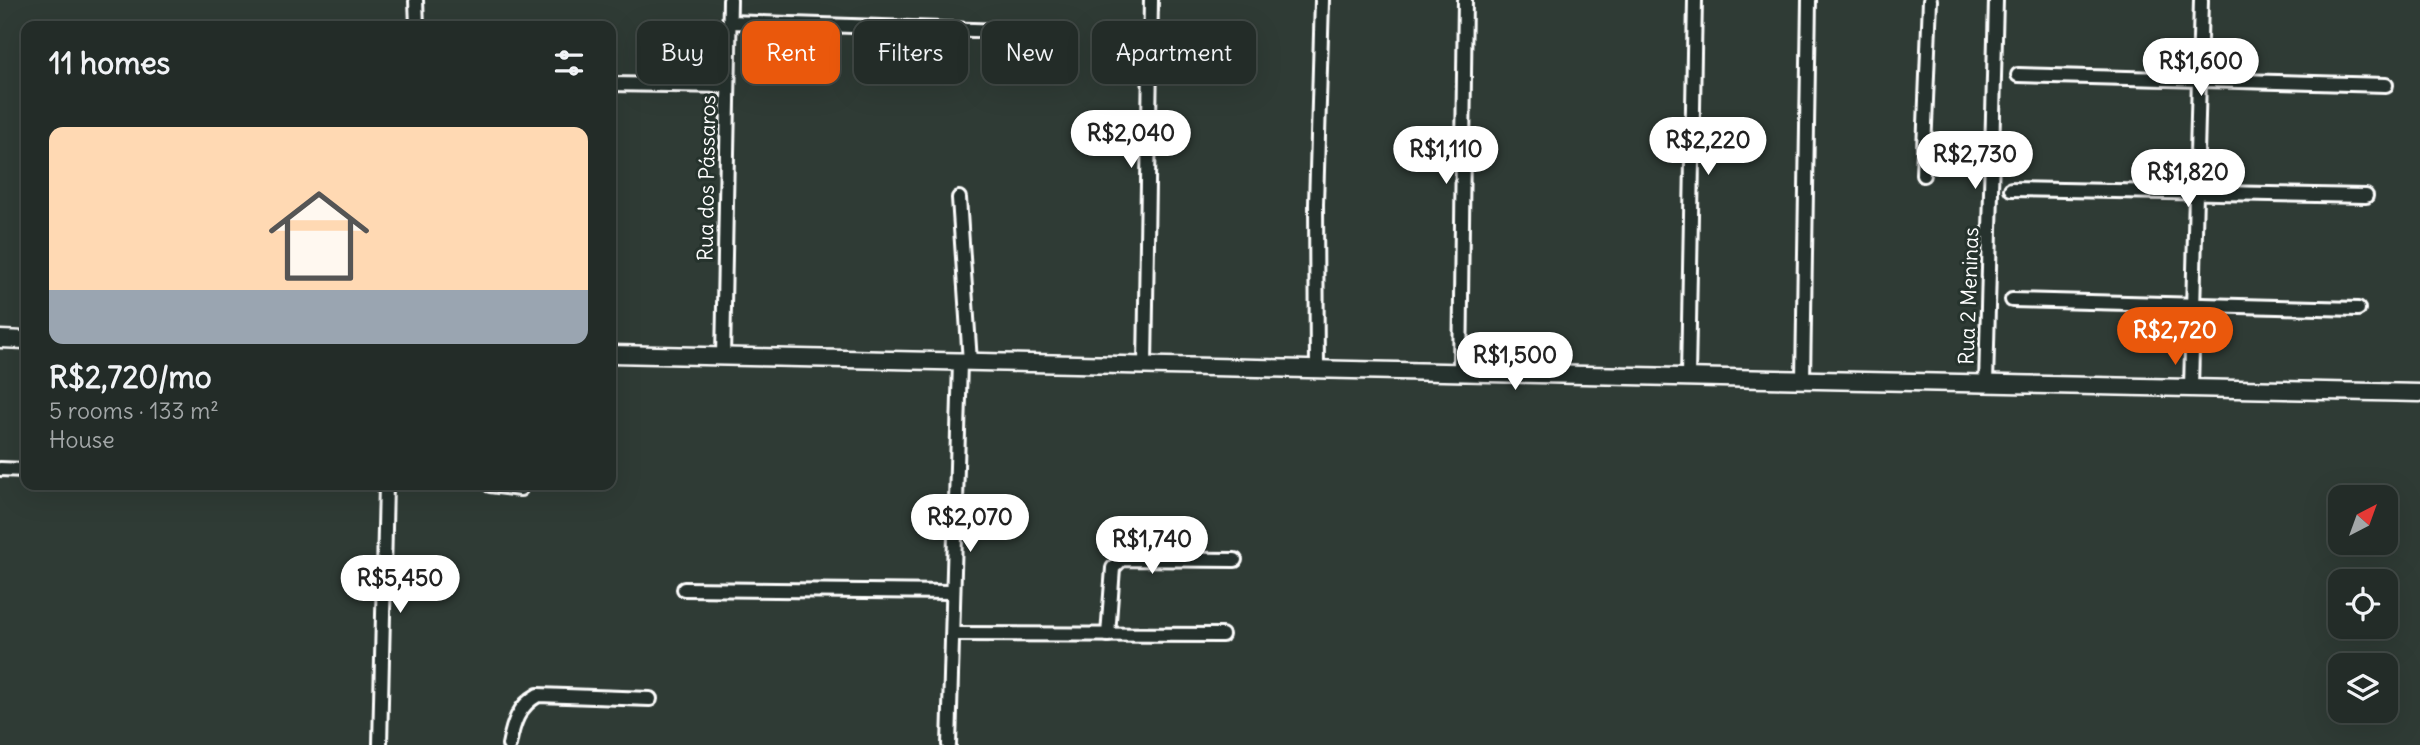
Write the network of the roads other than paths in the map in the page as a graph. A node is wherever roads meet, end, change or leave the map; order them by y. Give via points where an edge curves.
1 (416, 0) edge
2 (730, 0) edge
3 (1151, 0) edge
4 (1322, 0) edge
5 (1465, 0) edge
6 (1695, 0) edge
7 (1809, 0) edge
8 (1930, 0) edge
9 (1996, 0) edge
10 (2201, 0) edge
11 (417, 21) edge
12 (730, 22) junction
13 (982, 30) edge
14 (2018, 75) dead end
15 (2199, 81) junction
16 (616, 84) edge
17 (2386, 85) dead end
18 (727, 86) junction
19 (1923, 175) dead end
20 (2011, 189) dead end
21 (2196, 192) junction
22 (2366, 196) dead end
23 (959, 198) dead end
24 (2011, 300) dead end
25 (2193, 304) junction
26 (2358, 309) dead end
27 (0, 340) edge
28 (21, 340) edge
29 (616, 354) edge
30 (723, 357) junction
31 (965, 362) junction
32 (1145, 365) junction
33 (1317, 370) junction
34 (1460, 373) junction
35 (1688, 377) junction
36 (1803, 380) junction
37 (1986, 384) junction
38 (2191, 388) junction
39 (2420, 393) edge
40 (0, 469) edge
41 (21, 470) edge
42 (386, 490) edge
43 (1235, 560) dead end
44 (684, 589) dead end
45 (952, 592) junction
46 (953, 634) junction
47 (1108, 635) junction
48 (1222, 635) dead end
49 (650, 699) dead end
50 (380, 745) edge
51 (509, 745) edge
52 (949, 745) edge

1 - 11 street
2 - 12 street, Rua dos Pássaros
3 - 32 street
4 - 33 street via 1315,204
5 - 34 street
6 - 35 street
7 - 36 street
8 - 19 street
9 - 37 street, Rua 2 Meninas
10 - 15 street
12 - 13 street
12 - 18 street, Rua dos Pássaros
14 - 15 street
15 - 17 street
15 - 21 street
16 - 18 street
18 - 30 street, Rua dos Pássaros
20 - 21 street
21 - 22 street
21 - 25 street
23 - 31 street
24 - 25 street
25 - 26 street
25 - 38 street
27 - 28 main road
29 - 30 main road
30 - 31 main road
31 - 32 main road
31 - 45 street
32 - 33 main road
33 - 34 main road
34 - 35 main road
35 - 36 main road
36 - 37 main road
37 - 38 main road
38 - 39 main road
40 - 41 street
42 - 50 street
43 - 47 street via 1122,559 1113,568
44 - 45 street
45 - 46 street
46 - 47 street
46 - 52 street
47 - 48 street
49 - 51 street via 538,695 514,719

